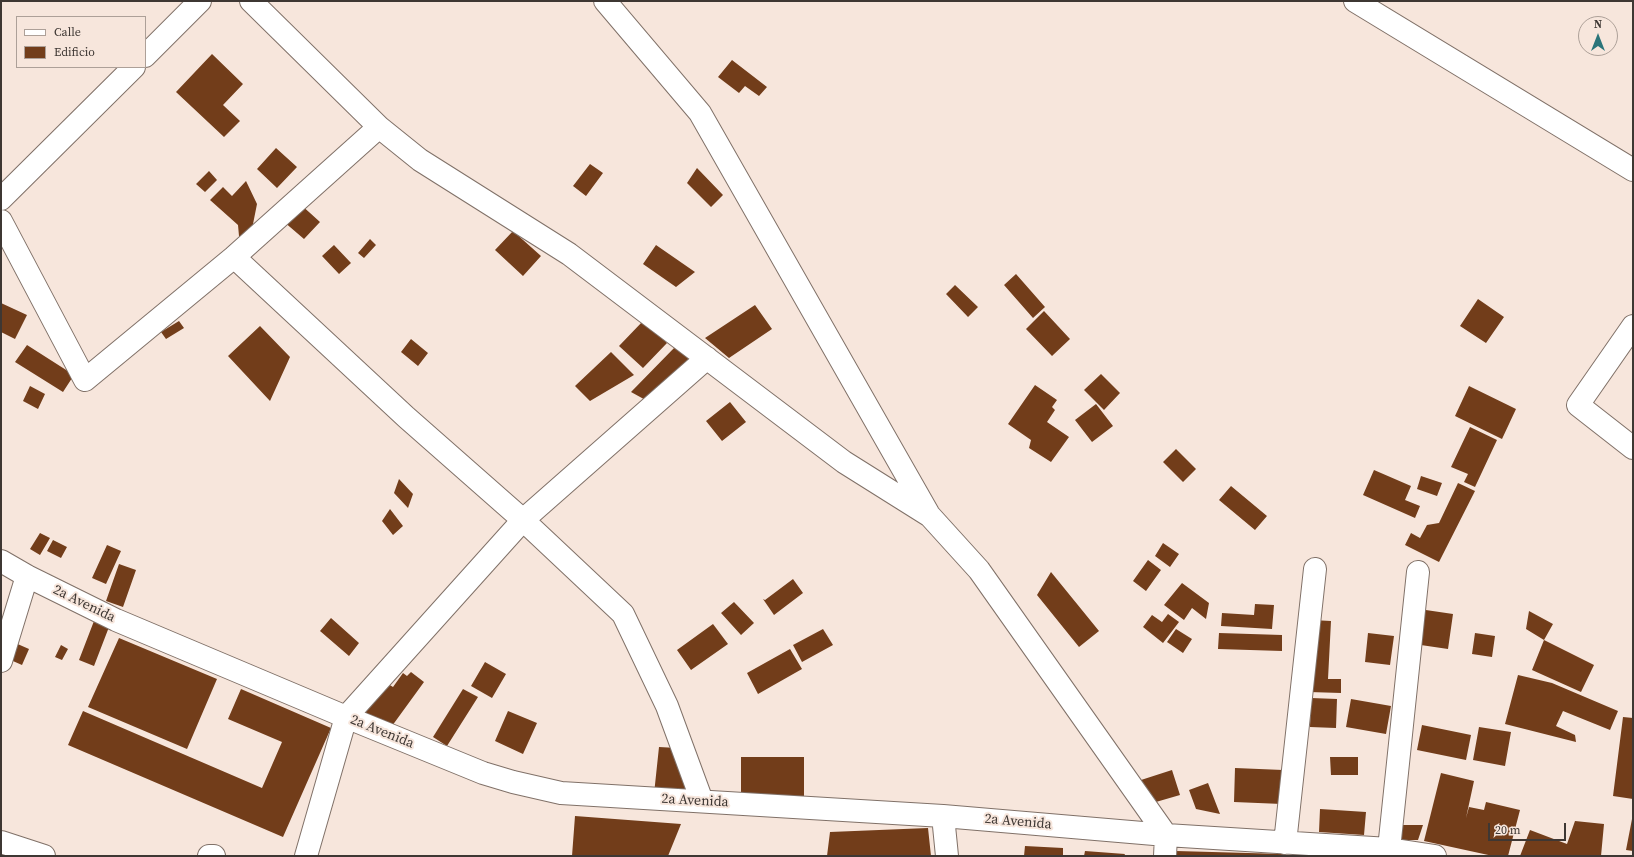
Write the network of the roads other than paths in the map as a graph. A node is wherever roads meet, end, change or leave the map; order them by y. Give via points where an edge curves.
1 (200, 1) edge
2 (251, 1) edge
3 (605, 1) edge
4 (1355, 1) edge
5 (146, 55) edge
6 (133, 68) edge
7 (379, 128) junction
8 (1633, 170) edge
9 (1, 199) edge
10 (1, 221) edge
11 (234, 257) junction
12 (1633, 326) edge
13 (707, 358) junction
14 (1633, 448) edge
15 (930, 516) junction
16 (523, 520) junction
17 (1, 561) edge
18 (1315, 569) dead end
19 (1418, 572) dead end
20 (27, 576) junction
21 (1, 661) edge
22 (346, 717) junction
23 (702, 801) junction
24 (943, 816) junction
25 (1, 842) edge
26 (1285, 843) junction
27 (1166, 846) edge
28 (1389, 849) junction
29 (44, 856) edge
30 (210, 856) edge
31 (214, 856) edge
32 (306, 856) edge
33 (947, 856) edge
34 (1435, 856) edge

1 - 5 street
2 - 7 street
3 - 15 street via 700,113
4 - 8 street
6 - 9 street
7 - 11 street
7 - 13 street via 420,160 569,254
10 - 11 street via 86,380
11 - 16 street via 406,417
12 - 14 street via 1578,404
13 - 15 street via 844,462
13 - 16 street
15 - 27 street via 979,570
16 - 22 street
16 - 23 street via 623,614 667,706
17 - 20 street, 2a Avenida
18 - 26 street
19 - 28 street
20 - 21 street
20 - 22 street, 2a Avenida via 116,620
22 - 23 street, 2a Avenida via 483,773 512,782 561,793
22 - 32 street
23 - 24 street, 2a Avenida
24 - 27 street, 2a Avenida
24 - 33 street
25 - 29 street
26 - 27 street, 2a Avenida
26 - 28 street, 2a Avenida
28 - 34 street, 2a Avenida
30 - 31 street

